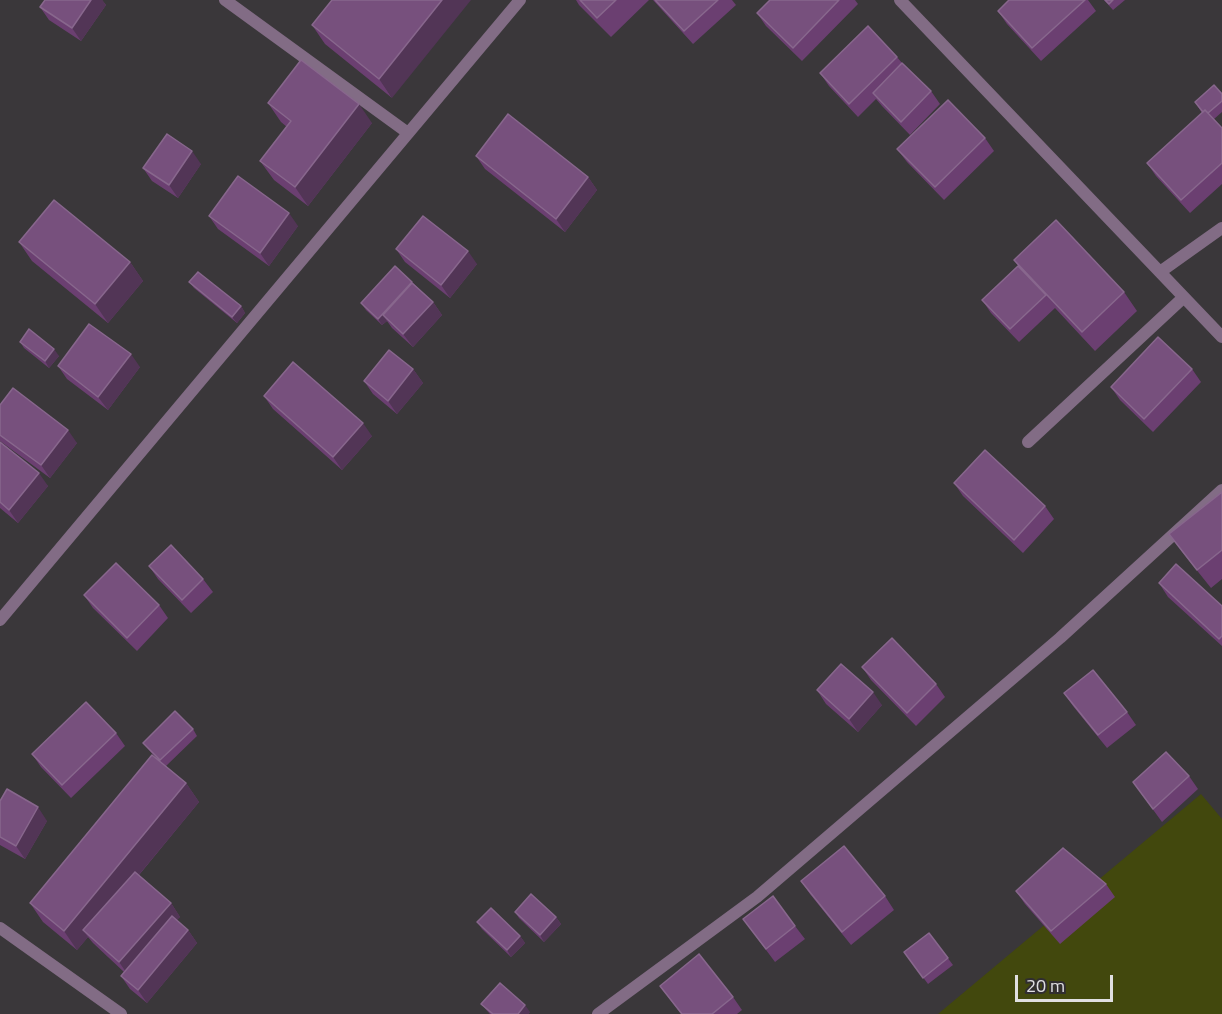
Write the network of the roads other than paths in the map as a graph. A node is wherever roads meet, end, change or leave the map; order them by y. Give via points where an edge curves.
1 (225, 0) edge
2 (520, 0) edge
3 (900, 0) edge
4 (408, 134) junction
5 (1222, 228) edge
6 (1160, 272) junction
7 (1184, 297) junction
8 (1222, 337) edge
9 (1028, 442) dead end
10 (1222, 490) edge
11 (0, 620) edge
12 (0, 928) edge
13 (121, 1014) edge
14 (598, 1014) edge

1 - 4 street
2 - 4 street
3 - 6 street
4 - 11 street
5 - 6 street
6 - 7 street
7 - 8 street
7 - 9 street
10 - 14 street via 1060,638 757,897
12 - 13 street

